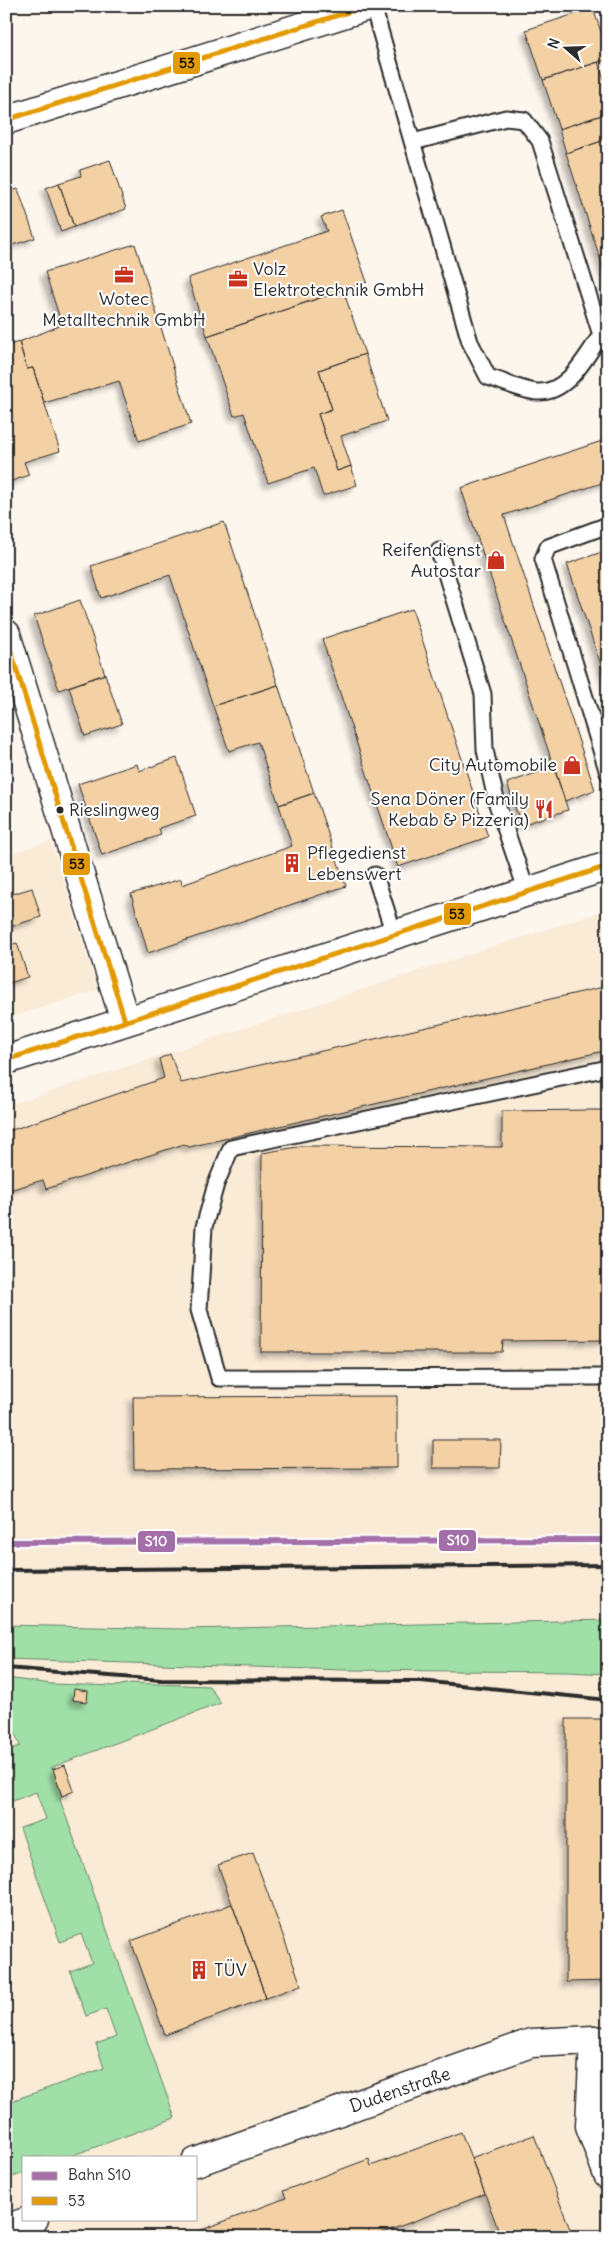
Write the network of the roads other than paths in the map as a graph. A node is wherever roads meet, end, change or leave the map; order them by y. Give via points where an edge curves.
1 (368, 6) edge
2 (373, 6) edge
3 (6, 120) edge
4 (413, 142) junction
5 (608, 525) edge
6 (440, 551) dead end
7 (6, 634) edge
8 (608, 773) edge
9 (608, 866) edge
10 (375, 875) dead end
11 (528, 892) junction
12 (394, 934) junction
13 (125, 1021) junction
14 (6, 1060) edge
15 (608, 1068) edge
16 (608, 1377) edge
17 (601, 2041) edge
18 (198, 2161) edge
19 (608, 2175) edge
20 (31, 2220) edge
21 (6, 2229) edge

1 - 3 street
2 - 4 lane
4 - 4 lane via 470,342 488,377 537,392 554,388 573,375 601,335 540,141 524,120 506,118
5 - 8 lane via 548,547 544,559
6 - 11 lane via 483,694 485,750 497,804
7 - 13 street
9 - 11 street
10 - 12 lane
11 - 12 street
12 - 13 street
13 - 14 street
15 - 16 lane via 231,1148 216,1184 204,1227 200,1310 219,1378
17 - 18 street, Dudenstraße via 531,2043
17 - 19 street via 590,2126
20 - 21 street

